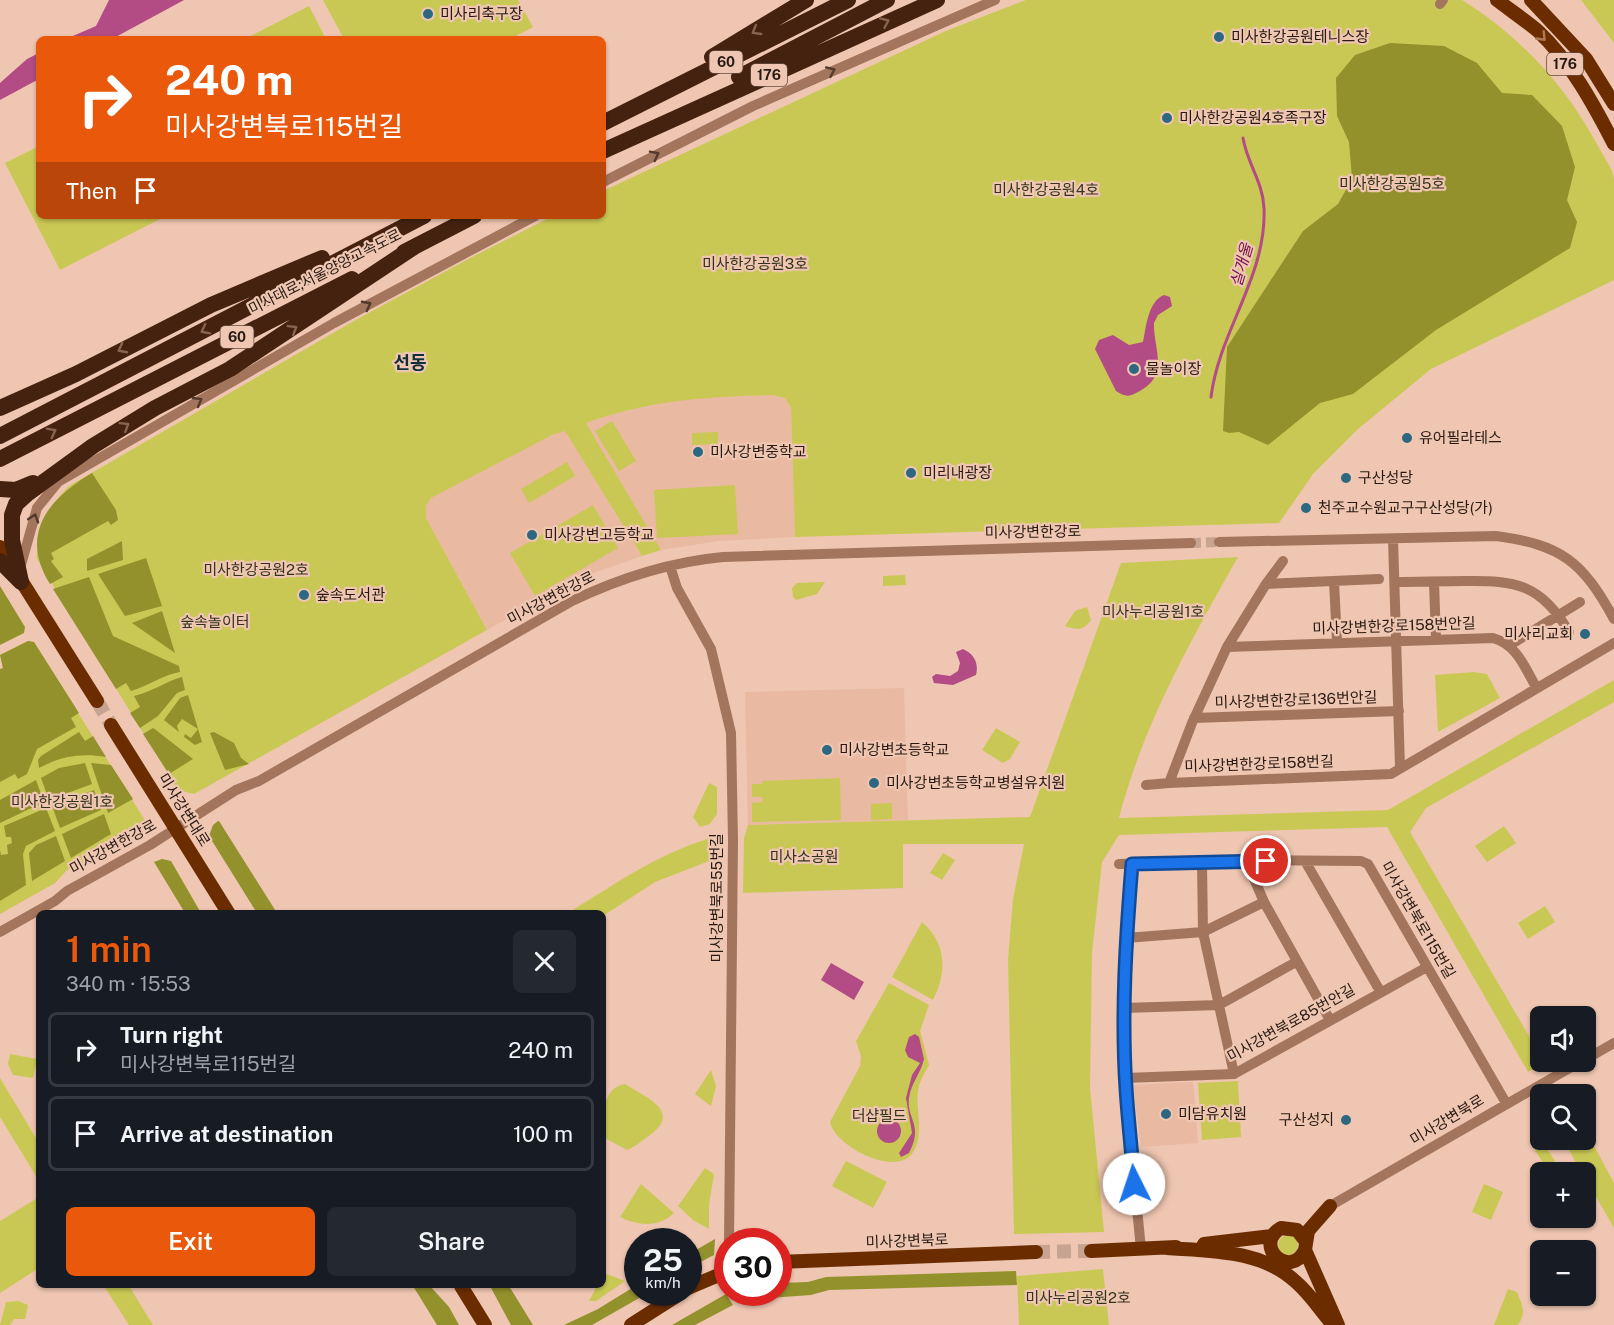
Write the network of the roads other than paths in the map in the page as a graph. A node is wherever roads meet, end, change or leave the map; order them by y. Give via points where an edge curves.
1 (806, 0) edge
2 (848, 0) edge
3 (887, 0) edge
4 (937, 0) edge
5 (995, 0) edge
6 (1497, 0) edge
7 (1531, 0) edge
8 (1614, 104) edge
9 (606, 120) edge
10 (606, 121) edge
11 (1614, 144) edge
12 (606, 148) edge
13 (606, 149) edge
14 (606, 180) edge
15 (418, 219) edge
16 (468, 219) edge
17 (530, 219) edge
18 (407, 225) junction
19 (414, 247) junction
20 (0, 410) edge
21 (0, 436) edge
22 (93, 446) junction
23 (0, 459) edge
24 (0, 489) edge
25 (16, 504) junction
26 (0, 515) edge
27 (1393, 539) junction
28 (1219, 542) tunnel mouth
29 (1191, 543) tunnel mouth
30 (0, 547) edge
31 (0, 561) edge
32 (1283, 561) dead end
33 (670, 566) junction
34 (20, 578) junction
35 (1379, 579) dead end
36 (1335, 581) junction
37 (1395, 582) junction
38 (1434, 582) junction
39 (1266, 584) junction
40 (1580, 602) dead end
41 (1559, 615) junction
42 (1614, 619) edge
43 (1569, 632) dead end
44 (1436, 639) junction
45 (1396, 640) junction
46 (1337, 642) junction
47 (1614, 643) edge
48 (1510, 645) junction
49 (1227, 648) junction
50 (1536, 687) junction
51 (97, 702) tunnel mouth
52 (1399, 711) junction
53 (1194, 718) junction
54 (111, 725) tunnel mouth
55 (1400, 768) junction
56 (1169, 783) junction
57 (1146, 785) dead end
58 (176, 828) junction
59 (1246, 860) junction
60 (1305, 861) junction
61 (1202, 862) junction
62 (1119, 864) dead end
63 (1132, 864) junction
64 (1264, 902) junction
65 (37, 910) edge
66 (227, 910) edge
67 (36, 911) edge
68 (0, 932) edge
69 (1203, 932) junction
70 (1126, 938) junction
71 (1296, 962) junction
72 (1427, 967) junction
73 (1380, 991) junction
74 (1219, 1005) junction
75 (1124, 1008) junction
76 (1330, 1020) junction
77 (1614, 1043) edge
78 (1596, 1053) edge
79 (1562, 1072) edge
80 (1234, 1074) junction
81 (1125, 1078) junction
82 (1506, 1103) junction
83 (1330, 1206) junction
84 (1286, 1227) junction
85 (729, 1228) edge
86 (1272, 1236) junction
87 (1204, 1244) junction
88 (1305, 1244) junction
89 (1167, 1248) junction
90 (1141, 1249) junction
91 (1091, 1251) tunnel mouth
92 (1036, 1252) tunnel mouth
93 (1272, 1253) junction
94 (792, 1261) edge
95 (1287, 1263) junction
96 (462, 1288) edge
97 (661, 1306) edge
98 (485, 1325) edge
99 (631, 1325) edge
100 (1336, 1325) edge

1 -> 9 highway
2 - 10 highway, 60
3 - 12 highway, 60
13 -> 4 highway, 176
14 -> 5 street via 753,106
6 -> 11 main road, 176 via 1538,31 1556,52
7 - 8 main road, 176 via 1586,58
15 - 18 highway, 미사대로;서울양양고속도로 / 60
16 - 19 highway, 미사대로;서울양양고속도로 / 60
34 -> 17 street via 37,508 58,482 326,327
18 -> 20 highway via 211,305
18 -> 21 highway, 미사대로;서울양양고속도로 / 60
22 -> 19 highway via 230,369
23 -> 19 highway, 미사대로;서울양양고속도로 / 60
22 - 24 highway via 27,487
22 - 25 highway
25 - 26 highway
25 - 34 highway via 12,540
27 - 28 street
27 - 37 street
27 - 42 street via 1496,536 1546,546 1568,557 1584,573
29 - 33 street, 미사강변한강로 via 755,555 707,558
30 - 34 main road
31 - 34 highway
32 - 39 street, 미사강변한강로158번길
33 - 58 street, 미사강변한강로 via 616,581 572,601 259,781 236,790
33 - 85 street, 미사강변북로55번길 via 677,588 711,649 731,733
34 - 51 main road
35 - 36 street
36 - 39 street
36 - 46 street
37 - 38 street
37 - 45 street
38 - 41 street via 1512,582 1532,590
38 - 44 street
39 - 49 street, 미사강변한강로158번길
40 - 41 street
41 - 43 street
41 - 48 street
44 - 45 street, 미사강변한강로158번안길
44 - 48 street, 미사강변한강로158번안길 via 1493,638
45 - 46 street, 미사강변한강로158번안길
45 - 52 street
46 - 49 street, 미사강변한강로158번안길
47 - 50 street, 미사강변한강로158번길
48 - 50 street
49 - 53 street, 미사강변한강로158번길
50 - 55 street, 미사강변한강로158번길
52 - 53 street, 미사강변한강로136번안길
52 - 55 street
53 - 56 street, 미사강변한강로158번길
54 - 58 main road, 미사강변대로
55 - 56 street, 미사강변한강로158번길 via 1391,774
56 - 57 street
58 - 65 street, 미사강변한강로
58 - 66 main road, 미사강변대로
59 - 60 street, 미사강변북로115번길
59 - 61 street, 미사강변북로115번길
59 - 64 street
60 - 72 street, 미사강변북로115번길 via 1368,864
60 - 73 street
61 - 63 street, 미사강변북로115번길
61 - 69 street
62 - 63 street, 미사강변북로115번길
63 - 70 street
64 - 69 street
64 - 71 street
67 - 68 street, 미사강변한강로
69 - 70 street
69 - 74 street
70 - 75 street
71 - 74 street
71 - 76 street
72 - 73 street, 미사강변북로85번안길
72 - 82 street, 미사강변북로115번길
73 - 76 street, 미사강변북로85번안길
74 - 75 street
74 - 80 street
75 - 81 street
76 - 80 street, 미사강변북로85번안길
77 - 78 street
79 - 82 street, 미사강변북로
80 - 81 street, 미사강변북로85번안길
81 - 90 street
82 - 83 street, 미사강변북로
83 - 84 main road
83 - 88 main road via 1308,1231
84 - 86 main road
84 - 88 main road via 1297,1230
86 - 87 main road
86 - 93 main road
87 - 89 main road
87 - 93 main road
88 - 95 main road via 1298,1259
88 - 100 main road
89 - 90 main road
89 - 100 main road via 1239,1254 1274,1267 1297,1282
90 - 91 main road
92 - 94 main road, 미사강변북로
93 - 95 main road
95 - 100 main road via 1308,1282
96 - 98 main road
97 - 99 main road

